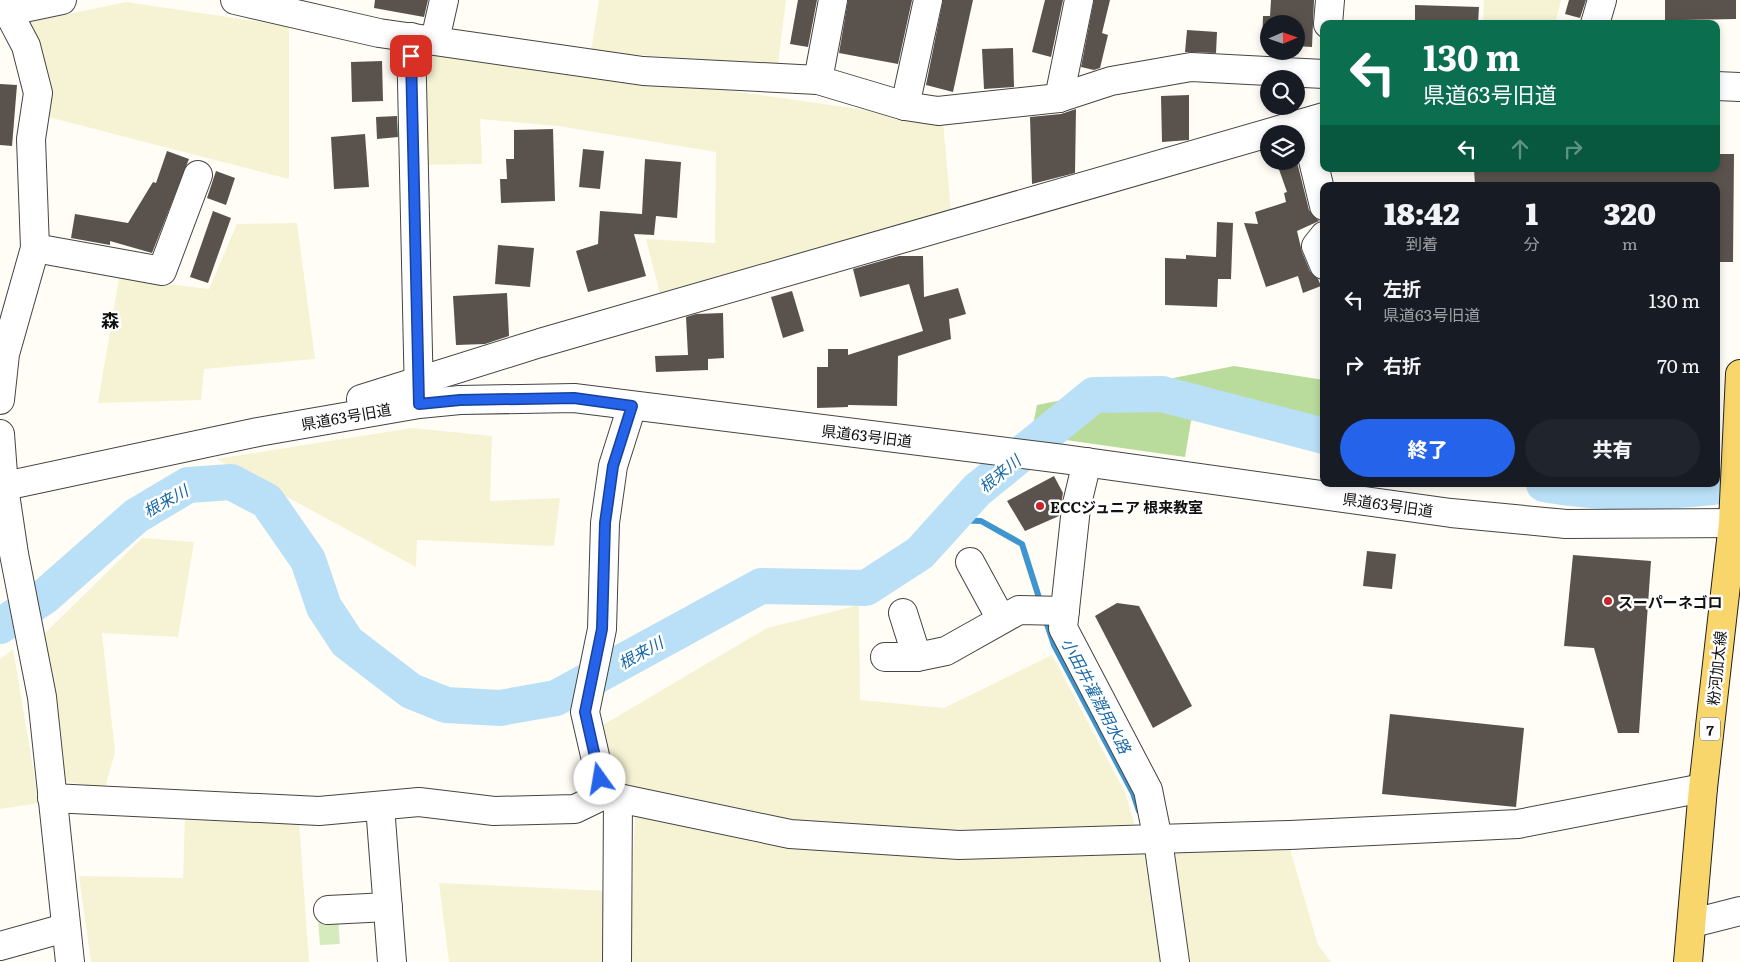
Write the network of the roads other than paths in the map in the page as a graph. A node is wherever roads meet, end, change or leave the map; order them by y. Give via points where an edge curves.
1 (62, 0) edge
2 (236, 0) edge
3 (444, 0) edge
4 (833, 0) edge
5 (928, 0) edge
6 (1078, 0) edge
7 (1330, 0) edge
8 (1602, 0) edge
9 (4, 8) edge
10 (1328, 20) edge
11 (1596, 20) edge
12 (423, 39) junction
13 (1320, 74) edge
14 (818, 80) junction
15 (1720, 86) edge
16 (1740, 87) edge
17 (1059, 98) junction
18 (905, 106) junction
19 (1314, 120) edge
20 (1320, 172) edge
21 (198, 175) dead end
22 (1320, 241) edge
23 (35, 248) junction
24 (1320, 256) edge
25 (3, 353) edge
26 (1740, 374) edge
27 (419, 393) junction
28 (0, 400) edge
29 (632, 406) junction
30 (0, 434) edge
31 (1075, 461) junction
32 (2, 487) edge
33 (1736, 515) edge
34 (970, 562) dead end
35 (1052, 611) junction
36 (903, 613) dead end
37 (1001, 619) junction
38 (885, 657) dead end
39 (917, 657) junction
40 (1703, 788) junction
41 (611, 796) junction
42 (52, 798) junction
43 (380, 806) junction
44 (1158, 840) junction
45 (388, 907) junction
46 (328, 910) dead end
47 (1740, 911) edge
48 (1693, 922) junction
49 (65, 928) junction
50 (0, 946) edge
51 (70, 962) edge
52 (392, 962) edge
53 (617, 962) edge
54 (1175, 962) edge
55 (1688, 962) edge

1 - 9 street
2 - 12 street via 379,33
3 - 12 street
4 - 14 street
5 - 18 street
6 - 17 street
7 - 10 street
8 - 11 street
9 - 23 street via 26,46 38,93 31,139
12 - 14 street via 644,71
12 - 27 street
13 - 17 street via 1191,67 1112,81
14 - 18 street
15 - 16 street
17 - 18 street via 938,111
19 - 20 street
19 - 27 street via 540,343
21 - 23 street via 162,270
22 - 24 street via 1316,246
23 - 25 street
25 - 28 street
26 - 33 main road, 粉河加太線 / 7
27 - 29 street, 県道63号旧道 via 460,400 574,398
27 - 32 street, 県道63号旧道 via 258,432
29 - 31 street, 県道63号旧道
29 - 41 street via 613,466 606,513 602,629 585,712
30 - 32 street
31 - 33 street, 県道63号旧道 via 1451,513 1557,524 1610,525
31 - 35 street via 1076,508
32 - 42 street via 42,697
33 - 40 main road, 粉河加太線 / 7
34 - 37 street
35 - 37 street via 1019,610
35 - 44 street via 1148,790
36 - 39 street
37 - 39 street via 946,651
38 - 39 street
40 - 44 street via 1518,824
40 - 48 main road, 粉河加太線 / 7
41 - 43 street via 575,809 494,811 419,802
41 - 44 street via 790,834 958,845
41 - 53 street
42 - 43 street via 319,811
42 - 49 street
43 - 45 street
44 - 54 street
45 - 46 street
45 - 52 street
47 - 48 street
48 - 55 main road, 粉河加太線 / 7
49 - 50 street
49 - 51 street

